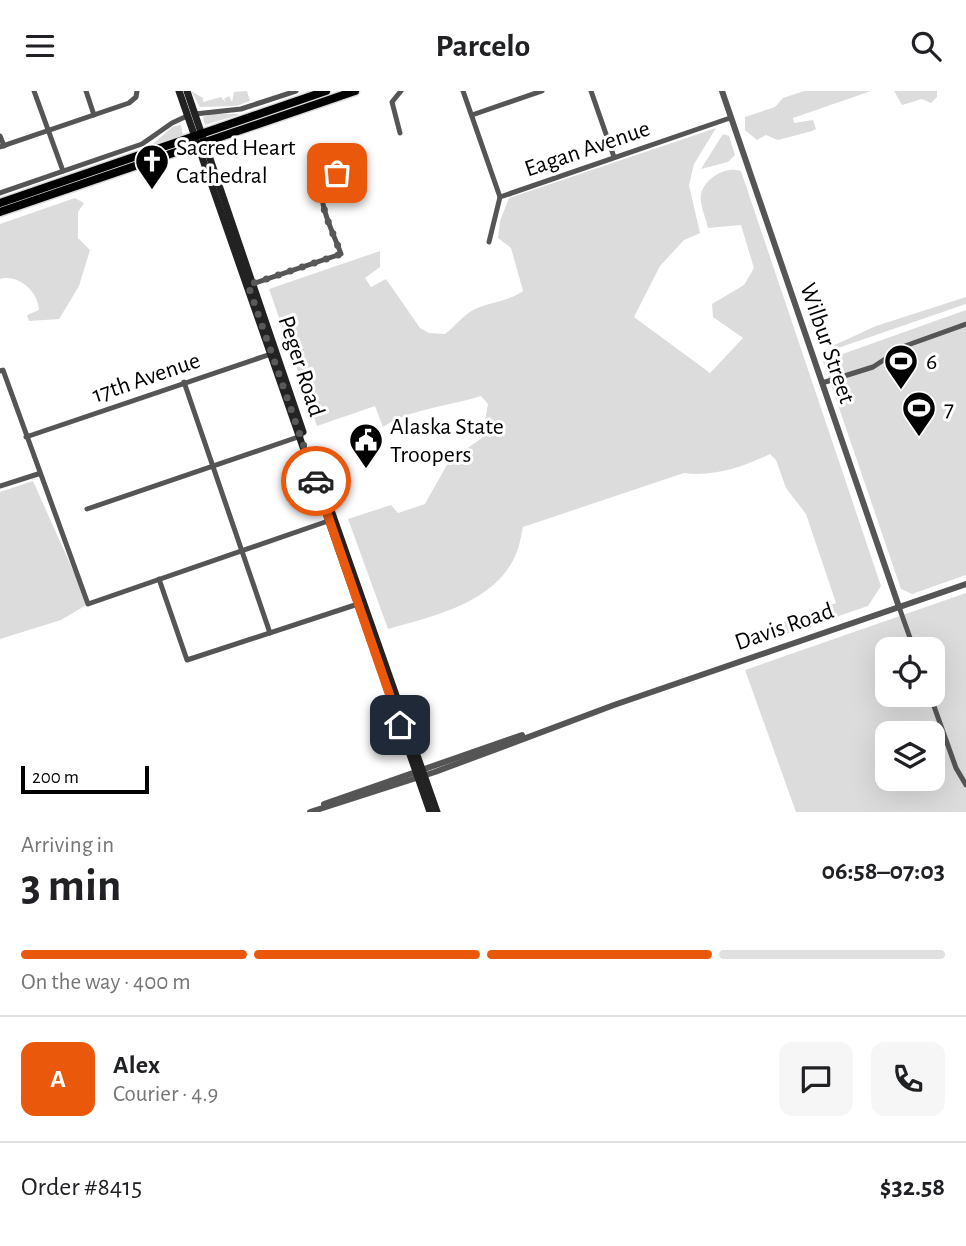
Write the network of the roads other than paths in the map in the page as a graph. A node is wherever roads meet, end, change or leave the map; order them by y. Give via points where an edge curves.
1 (34, 91) edge
2 (86, 91) edge
3 (179, 91) edge
4 (187, 91) edge
5 (296, 91) edge
6 (326, 91) edge
7 (355, 91) edge
8 (401, 91) edge
9 (463, 91) edge
10 (542, 91) edge
11 (591, 91) edge
12 (722, 91) edge
13 (136, 94) edge
14 (94, 115) junction
15 (191, 115) junction
16 (472, 115) junction
17 (730, 118) junction
18 (49, 131) junction
19 (400, 133) dead end
20 (0, 136) edge
21 (199, 139) junction
22 (2, 147) edge
23 (614, 157) junction
24 (63, 171) junction
25 (344, 176) dead end
26 (0, 193) edge
27 (500, 197) junction
28 (0, 203) edge
29 (0, 212) edge
30 (489, 242) dead end
31 (251, 284) junction
32 (966, 324) edge
33 (274, 353) junction
34 (1, 371) edge
35 (184, 382) junction
36 (822, 383) junction
37 (302, 436) junction
38 (26, 437) junction
39 (212, 466) junction
40 (38, 474) junction
41 (0, 486) edge
42 (87, 509) dead end
43 (332, 520) junction
44 (242, 550) junction
45 (159, 579) junction
46 (966, 584) edge
47 (361, 603) junction
48 (899, 607) junction
49 (270, 633) junction
50 (910, 637) edge
51 (934, 707) edge
52 (420, 774) junction
53 (966, 785) edge
54 (308, 812) edge
55 (430, 812) edge
56 (437, 812) edge

1 - 18 street
2 - 14 street
3 - 15 main road, Peger Road
4 - 15 main road, Peger Road
5 - 15 street via 241,110
6 - 21 main road
7 - 21 main road
8 - 19 street via 392,102
9 - 16 street
10 - 16 street
11 - 23 street
12 - 17 street, Wilbur Street
13 - 14 street
14 - 18 street
15 - 21 main road, Peger Road
15 - 24 street via 146,142
16 - 27 street
17 - 23 street, Eagan Avenue
17 - 36 street, Wilbur Street
18 - 22 street
18 - 24 street
20 - 22 street
21 - 28 main road
21 - 29 main road
21 - 31 main road, Peger Road
23 - 27 street, Eagan Avenue
24 - 26 street
25 - 31 street via 327,174 321,183 341,254
27 - 30 street, Eagan Avenue
31 - 33 main road, Peger Road
32 - 36 street via 905,346 873,367
33 - 35 street, 17th Avenue
33 - 37 main road, Peger Road
34 - 38 street
35 - 38 street, 17th Avenue
35 - 39 street
36 - 48 street, Wilbur Street
37 - 39 street
37 - 43 main road, Peger Road
38 - 40 street
39 - 42 street
39 - 44 street
40 - 41 street
40 - 45 street via 88,604
43 - 44 street
43 - 47 main road, Peger Road
44 - 45 street
44 - 49 street
45 - 49 street via 187,660
46 - 48 street, Davis Road
47 - 49 street
47 - 52 main road, Peger Road
48 - 50 street
48 - 52 street, Davis Road
51 - 53 street
52 - 54 street, Davis Road
52 - 55 main road, Peger Road
52 - 56 main road, Peger Road

